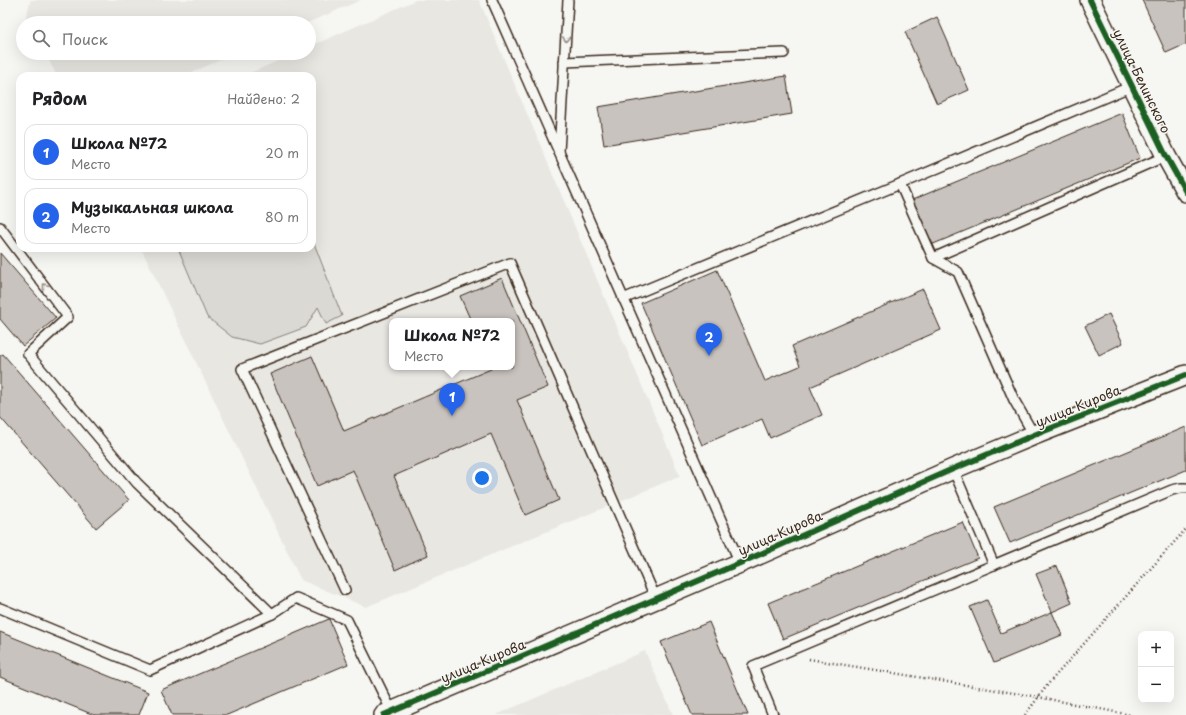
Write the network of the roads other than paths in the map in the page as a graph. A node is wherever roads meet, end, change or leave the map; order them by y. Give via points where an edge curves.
1 (492, 0) edge
2 (568, 0) edge
3 (1090, 0) edge
4 (784, 53) dead end
5 (564, 62) junction
6 (1132, 86) junction
7 (559, 154) junction
8 (1166, 156) junction
9 (900, 184) junction
10 (1186, 192) edge
11 (0, 227) edge
12 (16, 248) edge
13 (19, 252) edge
14 (933, 258) junction
15 (623, 299) junction
16 (1186, 375) edge
17 (1034, 435) junction
18 (953, 469) junction
19 (1186, 488) edge
20 (740, 563) junction
21 (994, 565) junction
22 (345, 590) dead end
23 (656, 599) junction
24 (0, 608) edge
25 (272, 614) junction
26 (388, 713) edge
27 (773, 715) edge

1 - 7 lane
2 -> 5 lane
3 - 6 street, улица Белинского
4 - 5 lane
5 - 7 lane
6 - 8 street, улица Белинского
6 - 9 lane
7 - 15 lane
8 - 10 street, улица Белинского
8 - 14 lane
9 - 14 lane
9 - 15 lane
12 -> 11 lane
25 -> 13 lane via 137,483 28,354 68,317
14 - 17 lane via 958,272 1014,400
15 - 20 lane
16 - 17 street, улица Кирова
17 - 18 street, улица Кирова
18 - 20 street, улица Кирова
18 - 21 lane
19 - 21 lane via 1172,490
20 - 23 street, улица Кирова
21 - 27 lane via 753,666
22 - 23 lane via 242,370 510,263
23 - 26 street, улица Кирова
24 - 25 lane via 150,670
25 - 26 lane via 296,598 347,620

